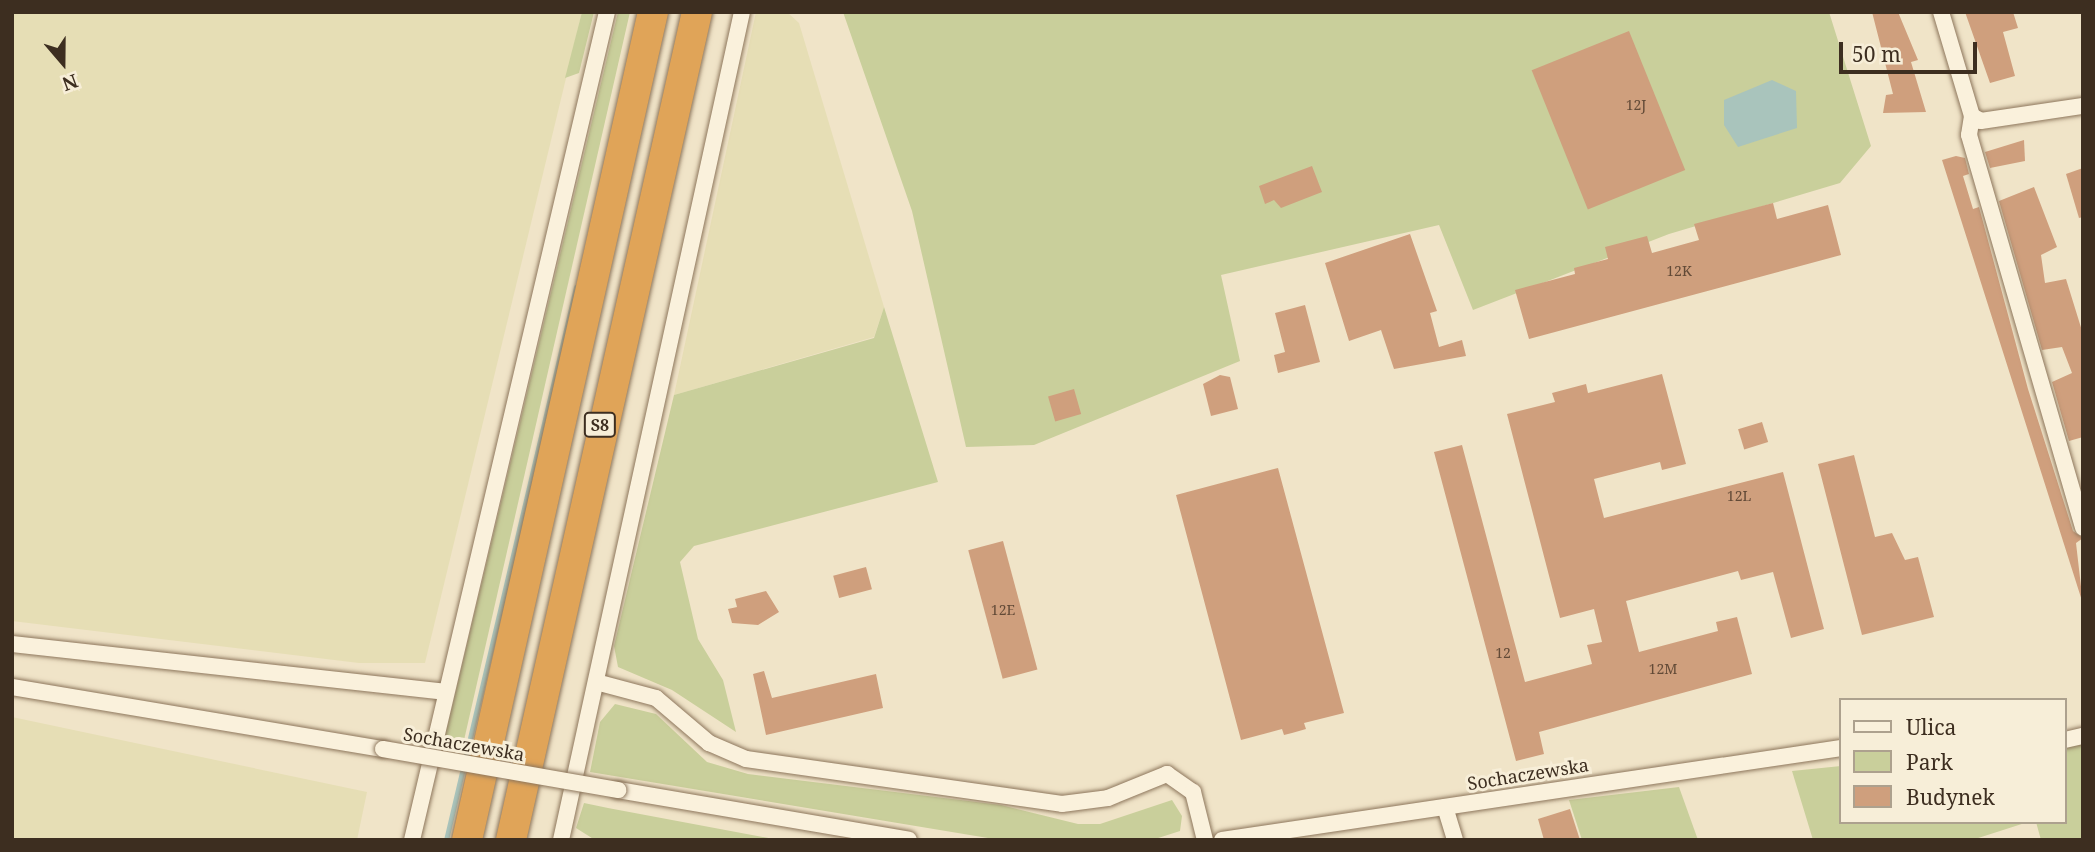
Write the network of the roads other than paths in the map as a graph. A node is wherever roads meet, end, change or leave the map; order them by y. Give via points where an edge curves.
1 (607, 12) edge
2 (653, 12) edge
3 (697, 12) edge
4 (742, 12) edge
5 (1941, 12) edge
6 (2083, 106) edge
7 (1972, 116) junction
8 (2083, 528) edge
9 (12, 644) edge
10 (596, 682) junction
11 (12, 687) edge
12 (444, 692) junction
13 (1840, 748) edge
14 (1445, 807) junction
15 (412, 840) edge
16 (467, 840) edge
17 (511, 840) edge
18 (561, 840) edge
19 (909, 840) edge
20 (1205, 840) edge
21 (1222, 840) edge
22 (1455, 840) edge

1 - 12 street
2 - 16 highway, S8 via 568,365
3 - 17 highway, S8
4 - 10 street
5 - 7 street
6 - 7 street via 1981,121
7 - 8 street via 1969,135
9 - 12 street
10 - 18 street
10 - 20 street via 656,698 709,743 746,759 1062,804 1108,798 1167,774 1194,792
11 - 19 street, Sochaczewska, bridge
12 - 15 street
13 - 14 street, Sochaczewska
14 - 21 street, Sochaczewska
14 - 22 street

